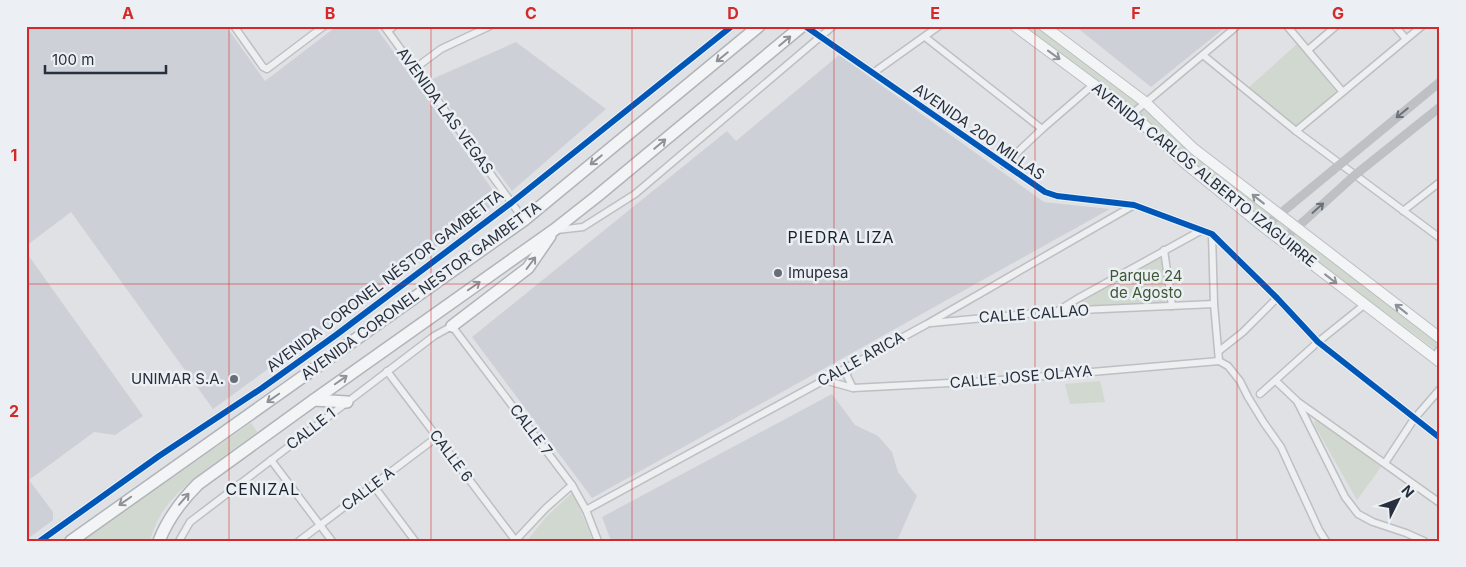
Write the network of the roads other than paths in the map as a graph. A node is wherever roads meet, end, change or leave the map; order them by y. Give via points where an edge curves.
1 (234, 26) edge
2 (324, 26) edge
3 (394, 26) edge
4 (490, 26) edge
5 (732, 26) edge
6 (760, 26) edge
7 (804, 26) edge
8 (833, 26) edge
9 (939, 26) edge
10 (1015, 26) edge
11 (1044, 26) edge
12 (1237, 26) edge
13 (1288, 26) edge
14 (1336, 26) edge
15 (1395, 26) edge
16 (1422, 26) edge
17 (386, 29) edge
18 (925, 36) junction
19 (821, 37) junction
20 (1406, 39) junction
21 (1308, 50) junction
22 (1203, 55) junction
23 (414, 70) junction
24 (873, 73) junction
25 (1440, 82) edge
26 (1094, 84) junction
27 (1342, 91) junction
28 (1145, 102) junction
29 (1440, 107) edge
30 (1132, 114) junction
31 (1042, 129) junction
32 (1296, 130) junction
33 (1340, 164) junction
34 (1004, 165) junction
35 (1355, 175) junction
36 (1440, 182) edge
37 (511, 203) junction
38 (1134, 205) junction
39 (1403, 211) junction
40 (1279, 215) junction
41 (524, 220) junction
42 (1264, 227) junction
43 (1296, 228) junction
44 (554, 230) junction
45 (1202, 230) junction
46 (1212, 234) junction
47 (1440, 238) edge
48 (1282, 241) junction
49 (1164, 250) junction
50 (1277, 298) junction
51 (1214, 304) junction
52 (1364, 305) junction
53 (1172, 306) junction
54 (953, 309) junction
55 (1058, 311) junction
56 (957, 320) junction
57 (927, 324) junction
58 (452, 326) junction
59 (1440, 338) edge
60 (1318, 342) junction
61 (1218, 351) junction
62 (1438, 356) edge
63 (1219, 361) junction
64 (848, 366) junction
65 (387, 371) junction
66 (824, 380) junction
67 (1276, 381) junction
68 (853, 388) junction
69 (1440, 389) edge
70 (1260, 394) dead end
71 (314, 400) junction
72 (347, 402) junction
73 (1298, 402) junction
74 (1414, 419) junction
75 (437, 437) junction
76 (1440, 438) edge
77 (271, 460) junction
78 (1385, 463) junction
79 (373, 485) junction
80 (572, 485) junction
81 (1440, 503) edge
82 (586, 510) junction
83 (321, 524) junction
84 (40, 541) edge
85 (71, 541) edge
86 (159, 541) edge
87 (179, 541) edge
88 (299, 541) edge
89 (332, 541) edge
90 (415, 541) edge
91 (515, 541) edge
92 (598, 541) edge
93 (1326, 541) edge
94 (1424, 541) edge

1 - 2 street via 267,69
3 - 17 street
4 - 23 street via 441,49
5 - 37 street, AVENIDA CORONEL NÉSTOR GAMBETTA
6 -> 41 highway, AVENIDA CORONEL NESTOR GAMBETTA
7 - 19 street, AVENIDA 200 MILLAS
44 -> 7 highway, AVENIDA CORONEL NESTOR GAMBETTA
8 - 19 street
9 - 18 street
10 -> 26 main road, AVENIDA CARLOS ALBERTO IZAGUIRRE
11 - 28 main road, AVENIDA CARLOS ALBERTO IZAGUIRRE
12 - 22 street
13 - 21 street
14 - 21 street
15 - 20 street
16 - 20 street
17 - 23 street, AVENIDA LAS VEGAS
18 - 24 street
18 - 31 street
19 - 24 street, AVENIDA 200 MILLAS
19 - 44 street via 636,194 583,227
20 - 27 street
21 - 27 street
22 - 28 street
22 - 32 street
23 - 37 street, AVENIDA LAS VEGAS
24 - 34 street, AVENIDA 200 MILLAS
25 -> 33 street
26 - 30 main road, AVENIDA CARLOS ALBERTO IZAGUIRRE
26 - 31 street
27 - 32 street
28 - 30 street
40 -> 28 main road, AVENIDA CARLOS ALBERTO IZAGUIRRE via 1194,149
29 - 35 street
30 - 42 main road, AVENIDA CARLOS ALBERTO IZAGUIRRE via 1185,163
31 - 34 street
32 - 33 street
33 - 35 street
33 - 40 street
34 - 38 street, AVENIDA 200 MILLAS via 1051,194
35 - 39 street
43 -> 35 street
36 - 39 street
37 - 41 street, AVENIDA LAS VEGAS
37 - 84 street, AVENIDA CORONEL NÉSTOR GAMBETTA via 336,335
38 - 45 street, AVENIDA 200 MILLAS
38 - 54 street, CALLE ARICA
39 - 47 street
40 - 42 street
40 - 43 main road, AVENIDA CARLOS ALBERTO IZAGUIRRE
41 -> 85 highway, AVENIDA CORONEL NESTOR GAMBETTA
42 - 48 main road, AVENIDA CARLOS ALBERTO IZAGUIRRE
43 - 48 street
59 -> 43 main road, AVENIDA CARLOS ALBERTO IZAGUIRRE
58 -> 44 highway via 528,268
71 -> 44 highway, AVENIDA CORONEL NESTOR GAMBETTA
45 - 46 street, AVENIDA 200 MILLAS
45 - 49 street
46 - 50 street, AVENIDA 200 MILLAS
46 - 51 street
48 -> 52 main road, AVENIDA CARLOS ALBERTO IZAGUIRRE
49 - 53 street
49 - 55 street
50 - 60 street, AVENIDA 200 MILLAS
50 - 61 street via 1243,332
51 - 53 street, CALLE CALLAO
51 - 61 street
52 - 60 street
52 - 62 main road, AVENIDA CARLOS ALBERTO IZAGUIRRE
53 - 55 street, CALLE CALLAO
54 - 56 street
54 - 57 street, CALLE ARICA
55 - 56 street, CALLE CALLAO
56 - 57 street, CALLE CALLAO
57 - 64 street, CALLE ARICA
58 - 65 street, CALLE 1
58 - 80 street, CALLE 7
60 - 67 street
60 - 74 street, AVENIDA 200 MILLAS
61 - 63 street
63 - 68 street, CALLE JOSE OLAYA
63 - 93 street via 1228,366 1240,381 1281,447
64 - 66 street, CALLE ARICA
64 - 68 street via 847,376
65 - 72 street, CALLE 1
65 - 75 street, CALLE 6
66 - 68 street, CALLE JOSE OLAYA
66 - 82 street, CALLE ARICA
67 - 70 street
67 - 73 street
69 - 74 street
71 - 72 highway
86 -> 71 highway, AVENIDA CORONEL NESTOR GAMBETTA via 173,512 198,484
72 - 77 street, CALLE 1
73 - 78 street
73 - 94 street via 1345,497 1358,514
74 - 76 street, AVENIDA 200 MILLAS
74 - 78 street
75 - 79 street, CALLE A
75 - 91 street, CALLE 6
77 - 83 street
77 - 87 street, CALLE 1 via 190,522
78 - 81 street
79 - 83 street, CALLE A
79 - 90 street
80 - 82 street, CALLE 7
80 - 91 street
82 - 92 street, CALLE 7
83 - 88 street, CALLE A
83 - 89 street

